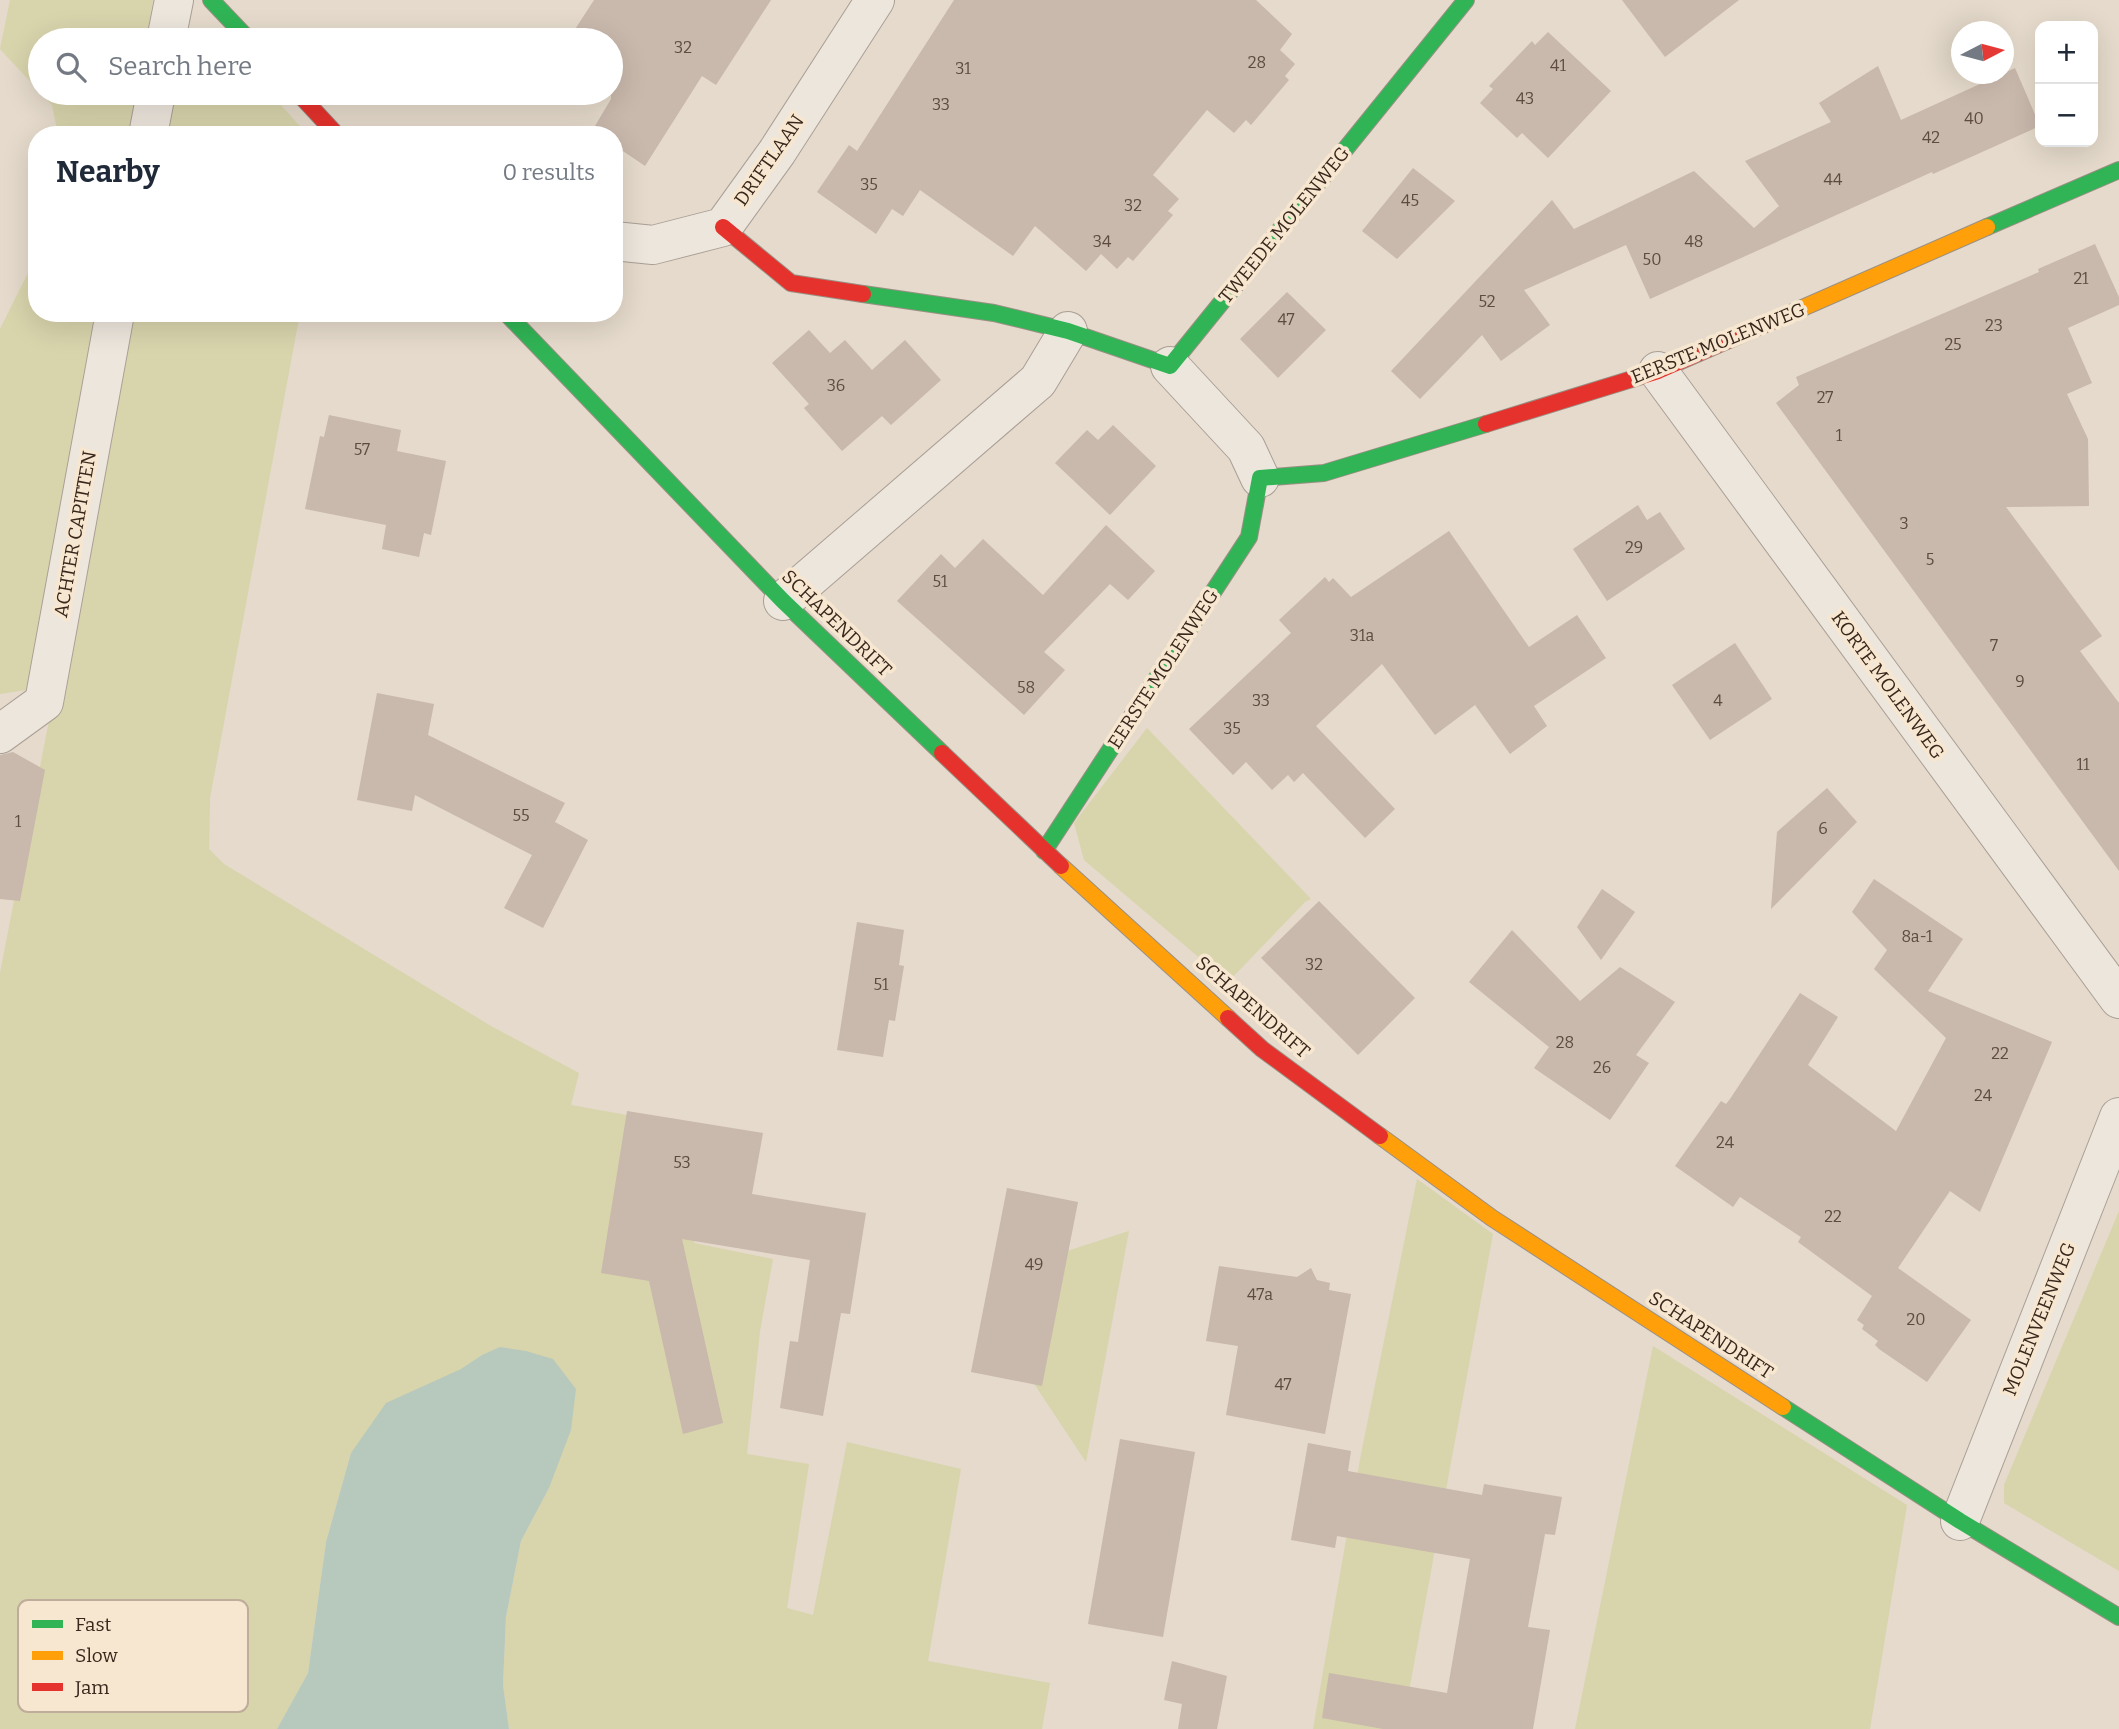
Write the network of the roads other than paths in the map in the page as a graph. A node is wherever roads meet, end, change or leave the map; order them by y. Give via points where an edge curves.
1 (174, 0) edge
2 (211, 0) edge
3 (875, 0) edge
4 (1466, 0) edge
5 (168, 28) edge
6 (238, 28) edge
7 (154, 105) edge
8 (309, 105) edge
9 (150, 126) edge
10 (329, 126) edge
11 (2119, 170) edge
12 (723, 227) junction
13 (623, 242) edge
14 (113, 322) edge
15 (515, 322) edge
16 (1068, 331) junction
17 (1170, 366) junction
18 (1658, 371) junction
19 (1260, 478) junction
20 (783, 601) junction
21 (0, 734) edge
22 (1044, 851) junction
23 (2119, 999) edge
24 (2119, 1118) edge
25 (1959, 1521) junction
26 (2119, 1617) edge

1 - 5 street
2 - 6 street
3 - 12 street, DRIFTLAAN
4 - 17 street, TWEEDE MOLENWEG
7 - 9 street
8 - 10 street
11 - 18 street, EERSTE MOLENWEG
12 - 13 street, DRIFTLAAN via 653,245
12 - 16 street via 791,283 994,313
14 - 21 street, ACHTER CAPITTEN via 44,702
15 - 20 street, SCHAPENDRIFT
16 - 17 street
16 - 20 street via 1038,381
17 - 19 street via 1245,448
18 - 19 street, EERSTE MOLENWEG via 1324,473
18 - 23 street, KORTE MOLENWEG
19 - 22 street, EERSTE MOLENWEG via 1249,537
20 - 22 street, SCHAPENDRIFT
22 - 25 street, SCHAPENDRIFT via 1262,1049 1492,1218
24 - 25 street, MOLENVEENWEG
25 - 26 street, SCHAPENDRIFT

